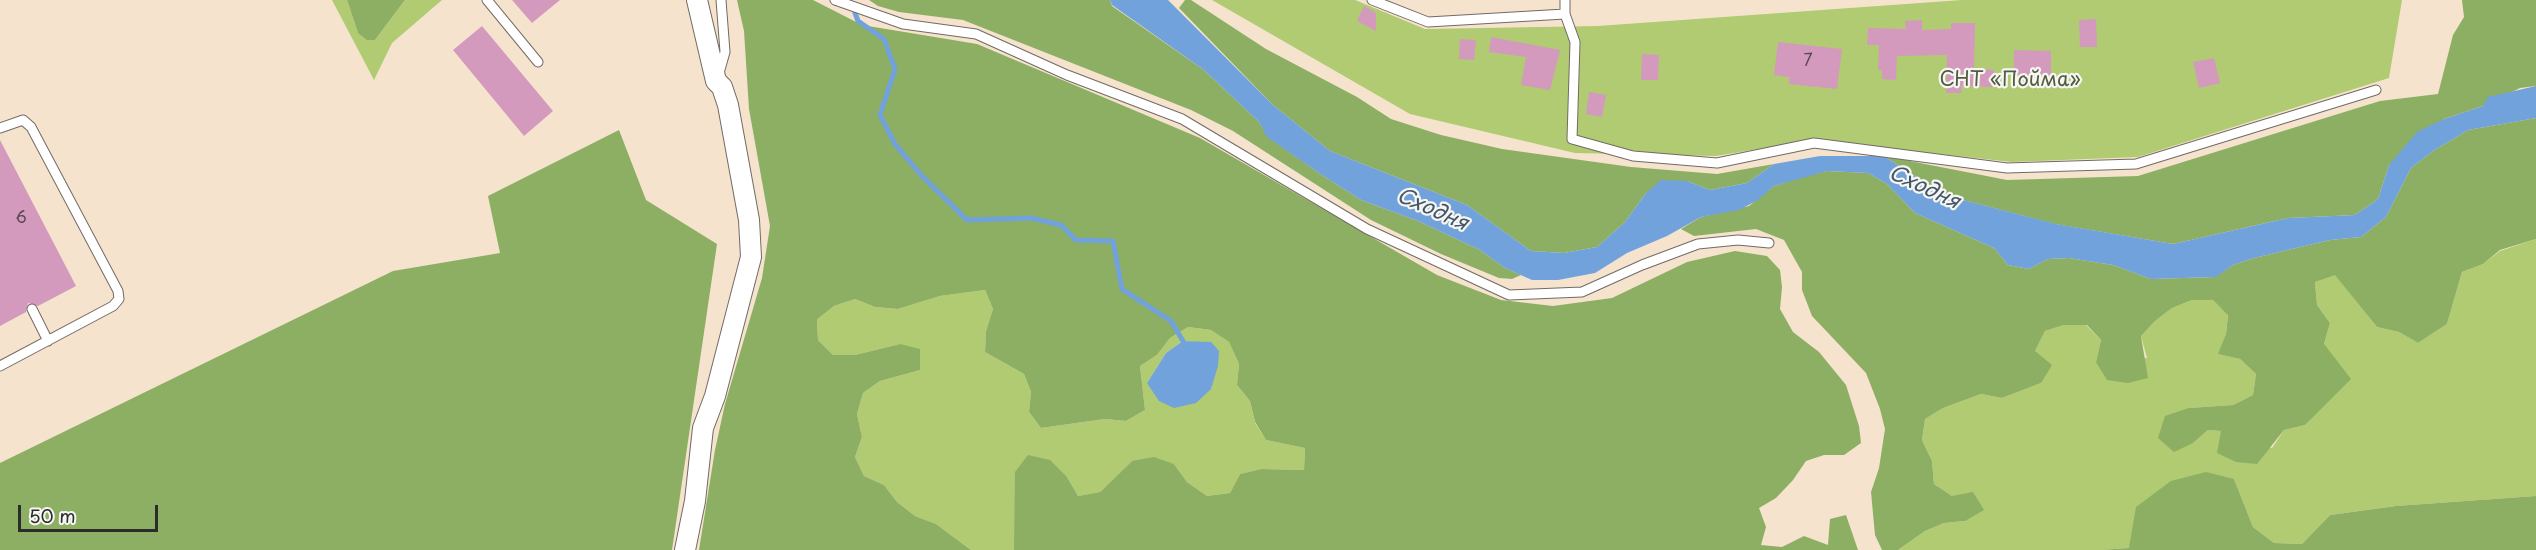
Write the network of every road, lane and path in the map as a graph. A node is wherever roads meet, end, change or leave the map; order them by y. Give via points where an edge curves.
1 (487, 0) edge
2 (697, 0) edge
3 (721, 0) edge
4 (835, 0) edge
5 (1372, 0) edge
6 (1565, 0) edge
7 (1565, 14) junction
8 (538, 62) dead end
9 (716, 81) junction
10 (2376, 90) dead end
11 (0, 128) edge
12 (1769, 243) dead end
13 (32, 309) dead end
14 (48, 341) junction
15 (0, 366) edge
16 (684, 550) edge

1 - 8 lane
2 - 9 street
3 - 9 lane via 725,52
4 - 12 lane via 903,24 976,34 1067,75 1182,119 1367,229 1509,295 1582,292 1698,244 1738,240
5 - 7 lane via 1428,22
6 - 7 lane
7 - 10 lane via 1575,42 1572,139 1633,156 1717,163 1814,143 2007,168 2136,165
9 - 16 street via 723,87 728,105 751,257 703,428 695,501
11 - 14 lane via 23,120 31,127 118,291 119,299 113,306
13 - 14 lane
14 - 15 lane

